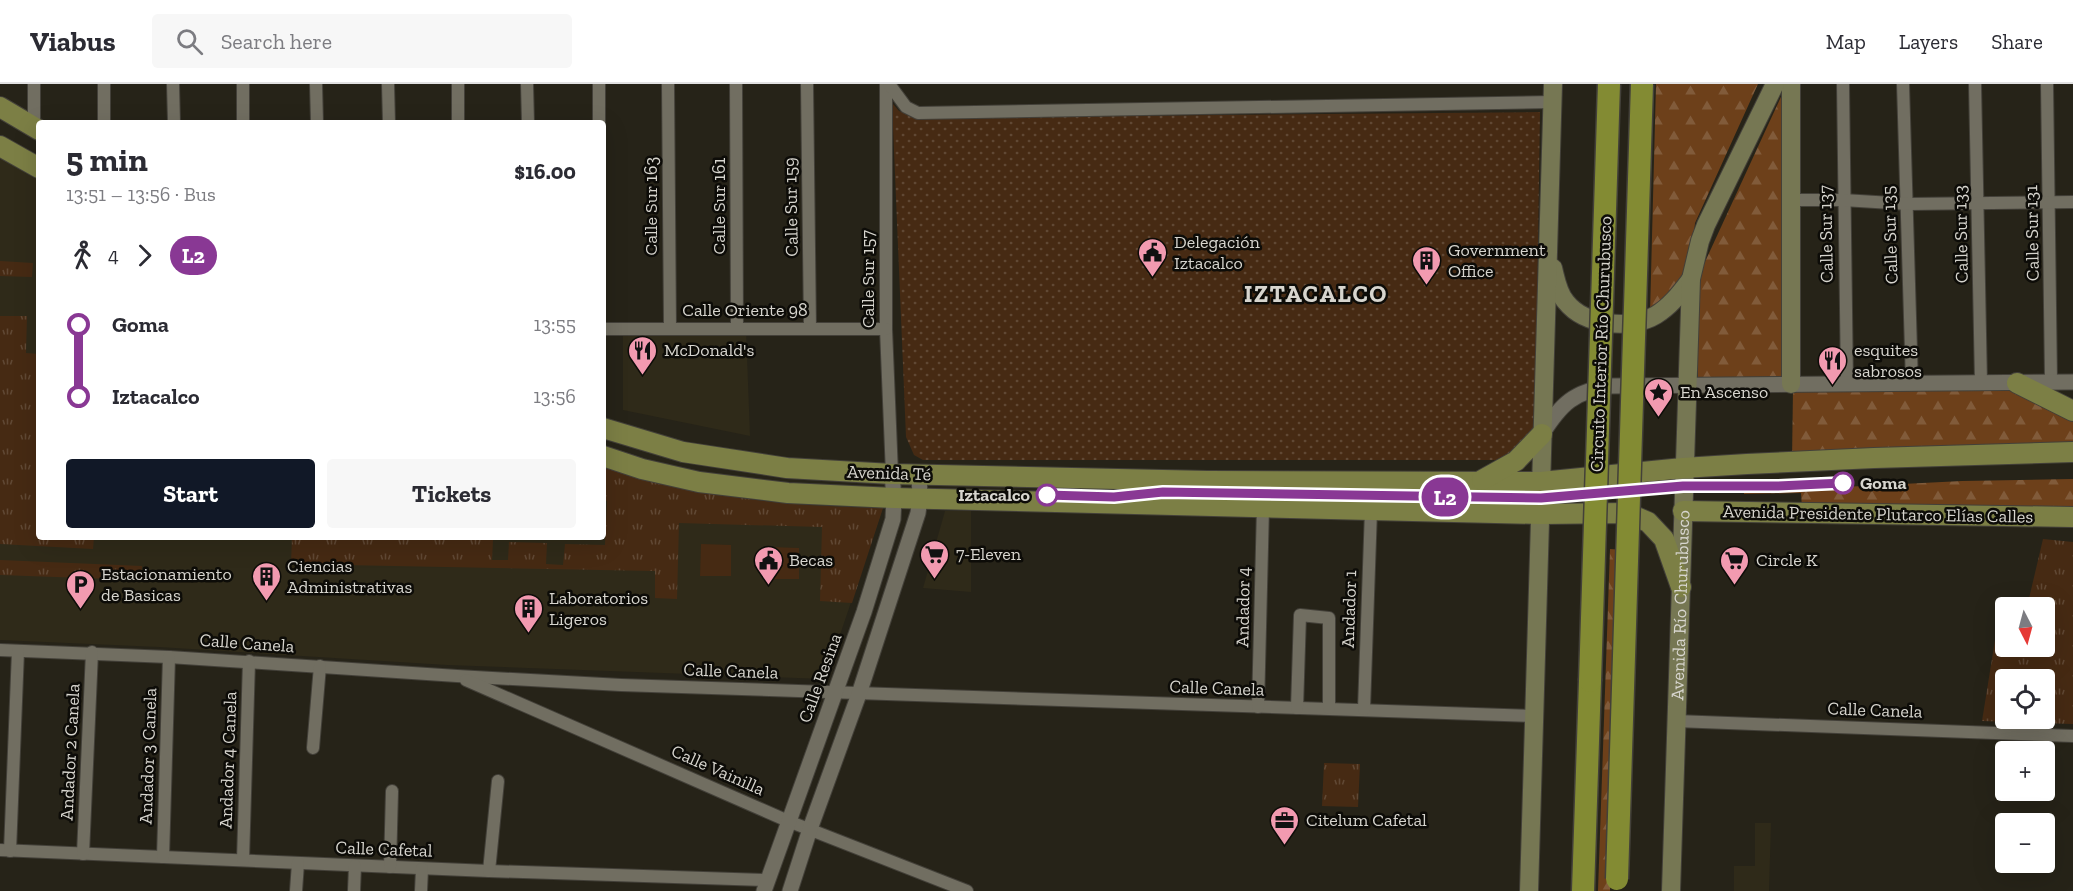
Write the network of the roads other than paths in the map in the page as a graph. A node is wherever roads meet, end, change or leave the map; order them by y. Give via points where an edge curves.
1 (34, 84) edge
2 (104, 84) edge
3 (173, 84) edge
4 (243, 84) edge
5 (316, 84) edge
6 (388, 84) edge
7 (458, 84) edge
8 (527, 84) edge
9 (599, 84) edge
10 (668, 84) edge
11 (736, 84) edge
12 (807, 84) edge
13 (888, 84) edge
14 (1609, 84) edge
15 (1642, 84) edge
16 (1775, 84) edge
17 (1791, 84) edge
18 (1843, 84) edge
19 (1903, 84) edge
20 (1975, 84) edge
21 (2047, 84) edge
22 (1552, 93) edge
23 (0, 107) edge
24 (104, 120) edge
25 (174, 120) edge
26 (243, 120) edge
27 (316, 120) edge
28 (389, 120) edge
29 (458, 120) edge
30 (528, 120) edge
31 (599, 120) edge
32 (36, 128) edge
33 (0, 146) edge
34 (36, 166) edge
35 (1791, 200) junction
36 (1843, 200) junction
37 (1979, 202) junction
38 (2049, 202) junction
39 (2073, 202) edge
40 (1908, 204) junction
41 (1548, 252) junction
42 (1691, 279) junction
43 (670, 328) junction
44 (737, 328) junction
45 (606, 329) edge
46 (810, 329) junction
47 (886, 329) junction
48 (2051, 381) junction
49 (2073, 382) edge
50 (1981, 383) junction
51 (2017, 383) junction
52 (1791, 384) junction
53 (1847, 384) junction
54 (1912, 384) junction
55 (1688, 385) junction
56 (2073, 411) edge
57 (606, 429) edge
58 (1542, 434) junction
59 (2073, 452) edge
60 (606, 457) edge
61 (1683, 468) junction
62 (892, 474) junction
63 (919, 474) junction
64 (1480, 482) junction
65 (1541, 482) junction
66 (894, 498) junction
67 (920, 498) junction
68 (1263, 507) junction
69 (1371, 510) junction
70 (1683, 511) junction
71 (1540, 514) junction
72 (2073, 517) edge
73 (1681, 587) junction
74 (0, 650) edge
75 (18, 651) junction
76 (92, 652) junction
77 (169, 657) junction
78 (249, 661) junction
79 (320, 666) junction
80 (457, 676) junction
81 (835, 692) junction
82 (859, 694) junction
83 (1258, 707) junction
84 (1297, 708) junction
85 (1329, 708) junction
86 (1364, 709) junction
87 (1534, 716) junction
88 (1676, 721) junction
89 (2073, 736) edge
90 (313, 748) dead end
91 (498, 781) dead end
92 (392, 791) dead end
93 (788, 821) junction
94 (810, 829) junction
95 (5, 850) edge
96 (83, 854) junction
97 (163, 857) junction
98 (243, 860) junction
99 (298, 863) junction
100 (355, 866) junction
101 (390, 867) junction
102 (422, 869) junction
103 (489, 872) junction
104 (1617, 885) edge
105 (766, 886) edge
106 (296, 891) edge
107 (354, 891) edge
108 (421, 891) edge
109 (790, 891) edge
110 (967, 891) edge
111 (1529, 891) edge
112 (1583, 891) edge
113 (1671, 891) edge

1 - 32 street
2 - 24 street
3 - 25 street
4 - 26 street
5 - 27 street
6 - 28 street
7 - 29 street
8 - 30 street
9 - 31 street
10 - 43 street, Calle Sur 163
11 - 44 street, Calle Sur 161
12 - 46 street, Calle Sur 159
13 - 22 street via 906,107 918,113
13 - 47 street, Calle Sur 157
14 - 112 highway, Circuito Interior Río Churubusco, bridge
15 - 104 highway, Circuito Interior Río Churubusco, bridge
16 - 42 main road, Avenida Río Churubusco via 1706,225
17 - 35 main road
18 - 36 street, Calle Sur 137
19 - 40 street, Calle Sur 135
20 - 37 street, Calle Sur 133
21 - 38 street, Calle Sur 131
22 - 41 main road
23 - 32 main road
33 - 34 main road
35 - 36 street
35 - 52 main road
36 - 40 street
36 - 53 street, Calle Sur 137
37 - 38 street
37 - 40 street
37 - 50 street, Calle Sur 133
38 - 39 street
38 - 48 street, Calle Sur 131
40 - 54 street, Calle Sur 135
41 - 42 main road via 1559,292 1571,309 1605,322 1627,323 1655,316
41 - 58 main road
42 - 55 main road, Avenida Río Churubusco
43 - 44 street, Calle Oriente 98
43 - 45 street, Calle Oriente 98
44 - 46 street, Calle Oriente 98
46 - 47 street, Calle Oriente 98
47 - 62 street, Calle Sur 157
48 - 49 street
48 - 51 street
50 - 51 street
50 - 54 street
51 - 56 main road
52 - 53 street
52 - 55 street
53 - 54 street
55 - 58 street via 1611,386 1583,392 1555,413
55 - 61 main road, Avenida Río Churubusco
57 - 62 main road, Avenida Té via 701,456 787,468
58 - 64 main road via 1516,461
58 - 65 main road
59 - 61 main road
60 - 66 main road, Avenida Té via 699,482 788,493
61 - 65 main road, Avenida Té
61 - 70 main road, Avenida Río Churubusco
62 - 63 main road, Avenida Té
62 - 66 street, Calle Resina
63 - 64 main road, Avenida Té
63 - 67 street
64 - 65 main road, Avenida Té
65 - 71 main road
66 - 67 main road, Avenida Té
66 - 81 street, Calle Resina via 893,519
67 - 68 main road, Avenida Té
67 - 82 street
68 - 69 main road, Avenida Té
68 - 83 street, Andador 4
69 - 71 main road, Avenida Té
69 - 86 street, Andador 1
70 - 72 main road, Avenida Presidente Plutarco Elías Calles
70 - 73 main road, Avenida Río Churubusco
71 - 73 main road, Avenida Té via 1627,513 1641,518 1664,539
71 - 87 main road
73 - 88 main road, Avenida Río Churubusco
74 - 75 street, Calle Canela
75 - 76 street, Calle Canela
75 - 95 street
76 - 77 street, Calle Canela
76 - 96 street, Andador 2 Canela
77 - 78 street, Calle Canela
77 - 97 street, Andador 3 Canela
78 - 79 street, Calle Canela
78 - 98 street, Andador 4 Canela
79 - 80 street, Calle Canela
79 - 90 street
80 - 81 street, Calle Canela
80 - 93 street, Calle Vainilla
81 - 82 street, Calle Canela
81 - 93 street, Calle Resina
82 - 83 street, Calle Canela
82 - 94 street
83 - 84 street, Calle Canela
84 - 85 street, Calle Canela
84 - 85 street via 1300,615 1329,618
85 - 86 street, Calle Canela
86 - 87 street, Calle Canela
87 - 111 main road
88 - 89 street, Calle Canela
88 - 113 main road, Avenida Río Churubusco
91 - 103 street
92 - 101 street
93 - 94 street, Calle Vainilla
93 - 105 street, Calle Resina
94 - 109 street
94 - 110 street, Calle Vainilla
95 - 96 street, Calle Cafetal
96 - 97 street, Calle Cafetal
97 - 98 street, Calle Cafetal
98 - 99 street, Calle Cafetal
99 - 100 street, Calle Cafetal
99 - 106 street
100 - 101 street, Calle Cafetal
100 - 107 street
101 - 102 street, Calle Cafetal
102 - 103 street, Calle Cafetal
102 - 108 street
103 - 105 street, Calle Cafetal

